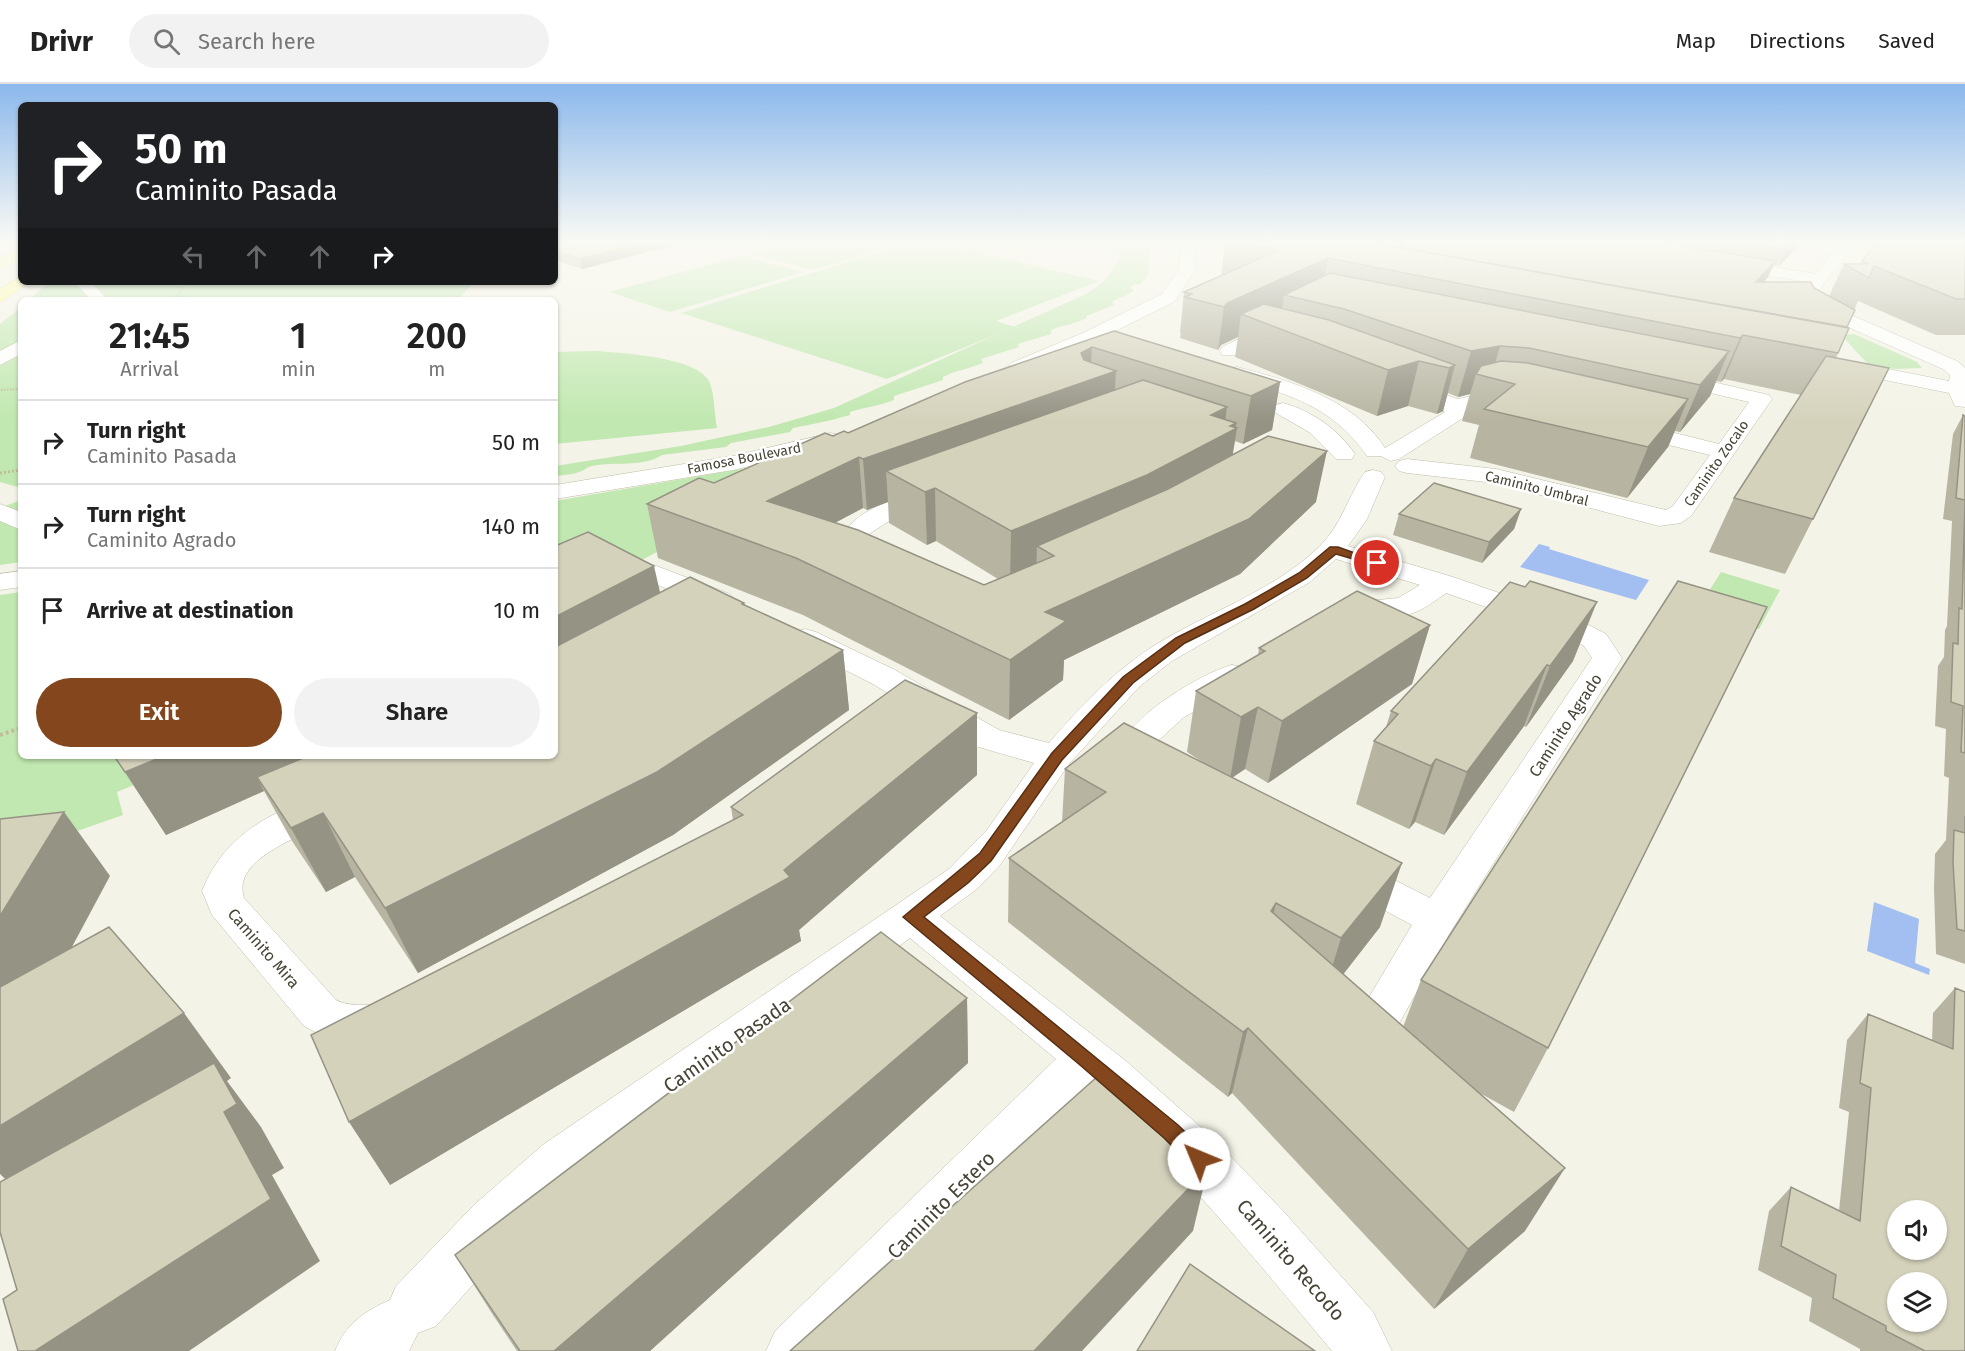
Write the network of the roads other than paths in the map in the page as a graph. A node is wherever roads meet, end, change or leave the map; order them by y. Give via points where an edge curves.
1 (1162, 301) edge
2 (1817, 301) edge
3 (1290, 319) edge
4 (1090, 336) junction
5 (1255, 338) junction
6 (1123, 344) edge
7 (1277, 344) edge
8 (1069, 346) junction
9 (18, 348) edge
10 (1102, 355) edge
11 (0, 358) edge
12 (1822, 363) edge
13 (1225, 369) junction
14 (1005, 373) edge
15 (1650, 374) edge
16 (1392, 380) edge
17 (1958, 389) junction
18 (1532, 405) edge
19 (1455, 406) junction
20 (1965, 409) edge
21 (1611, 424) edge
22 (850, 435) edge
23 (1724, 452) junction
24 (1365, 461) junction
25 (953, 488) edge
26 (558, 492) edge
27 (0, 511) edge
28 (1665, 518) joint
29 (18, 520) edge
30 (1334, 550) junction
31 (639, 567) edge
32 (906, 570) edge
33 (18, 579) edge
34 (0, 582) edge
35 (1443, 583) junction
36 (1322, 615) edge
37 (696, 621) edge
38 (776, 624) edge
39 (1255, 659) edge
40 (1057, 756) junction
41 (1181, 786) edge
42 (356, 794) edge
43 (1325, 861) edge
44 (912, 917) junction
45 (1437, 920) junction
46 (416, 1007) edge
47 (1381, 1014) edge
48 (1087, 1059) junction
49 (391, 1328) edge
50 (795, 1351) edge
51 (1363, 1351) edge

1 - 4 street
2 - 17 street via 1845,319 1944,361 1960,374
3 - 5 street
4 - 6 street
4 - 8 street
5 - 7 street
5 - 13 street
8 - 10 street
8 - 14 street
9 - 11 street
12 - 17 street
13 - 24 street
13 - 24 street via 1288,390 1352,420 1365,432
15 - 23 street, Caminito Zocalo via 1762,399
16 - 19 street
17 - 20 street
18 - 19 street via 1494,399
19 - 24 street via 1456,414
21 - 23 street
22 - 26 street, Famosa Boulevard via 732,463
23 - 28 street, Caminito Zocalo via 1680,514
24 - 28 street, Caminito Umbral via 1496,476
24 - 30 street, Caminito Pasada via 1359,513
25 - 32 street via 872,519 854,534 858,546 866,552
27 - 29 street
30 - 35 street, Caminito Agrado
30 - 40 street, Caminito Pasada via 1303,575 1154,659 1128,680
31 - 37 street via 737,607
33 - 34 street
35 - 36 street via 1405,606
35 - 45 street, Caminito Agrado via 1573,628 1595,639 1607,658
38 - 40 street via 884,677 897,705 1020,749
39 - 41 street via 1159,721 1144,736 1140,755 1145,764
40 - 44 street, Caminito Pasada via 986,857
42 - 46 street, Caminito Mira via 264,836 232,866 222,891 226,904 320,1013 340,1023 354,1024 392,1018
43 - 45 street
44 - 48 street, Caminito Recodo
44 - 49 street, Caminito Pasada via 562,1161 494,1222
45 - 47 street, Caminito Agrado
48 - 50 street, Caminito Estero
48 - 51 street, Caminito Recodo via 1171,1131 1241,1201 1353,1332

